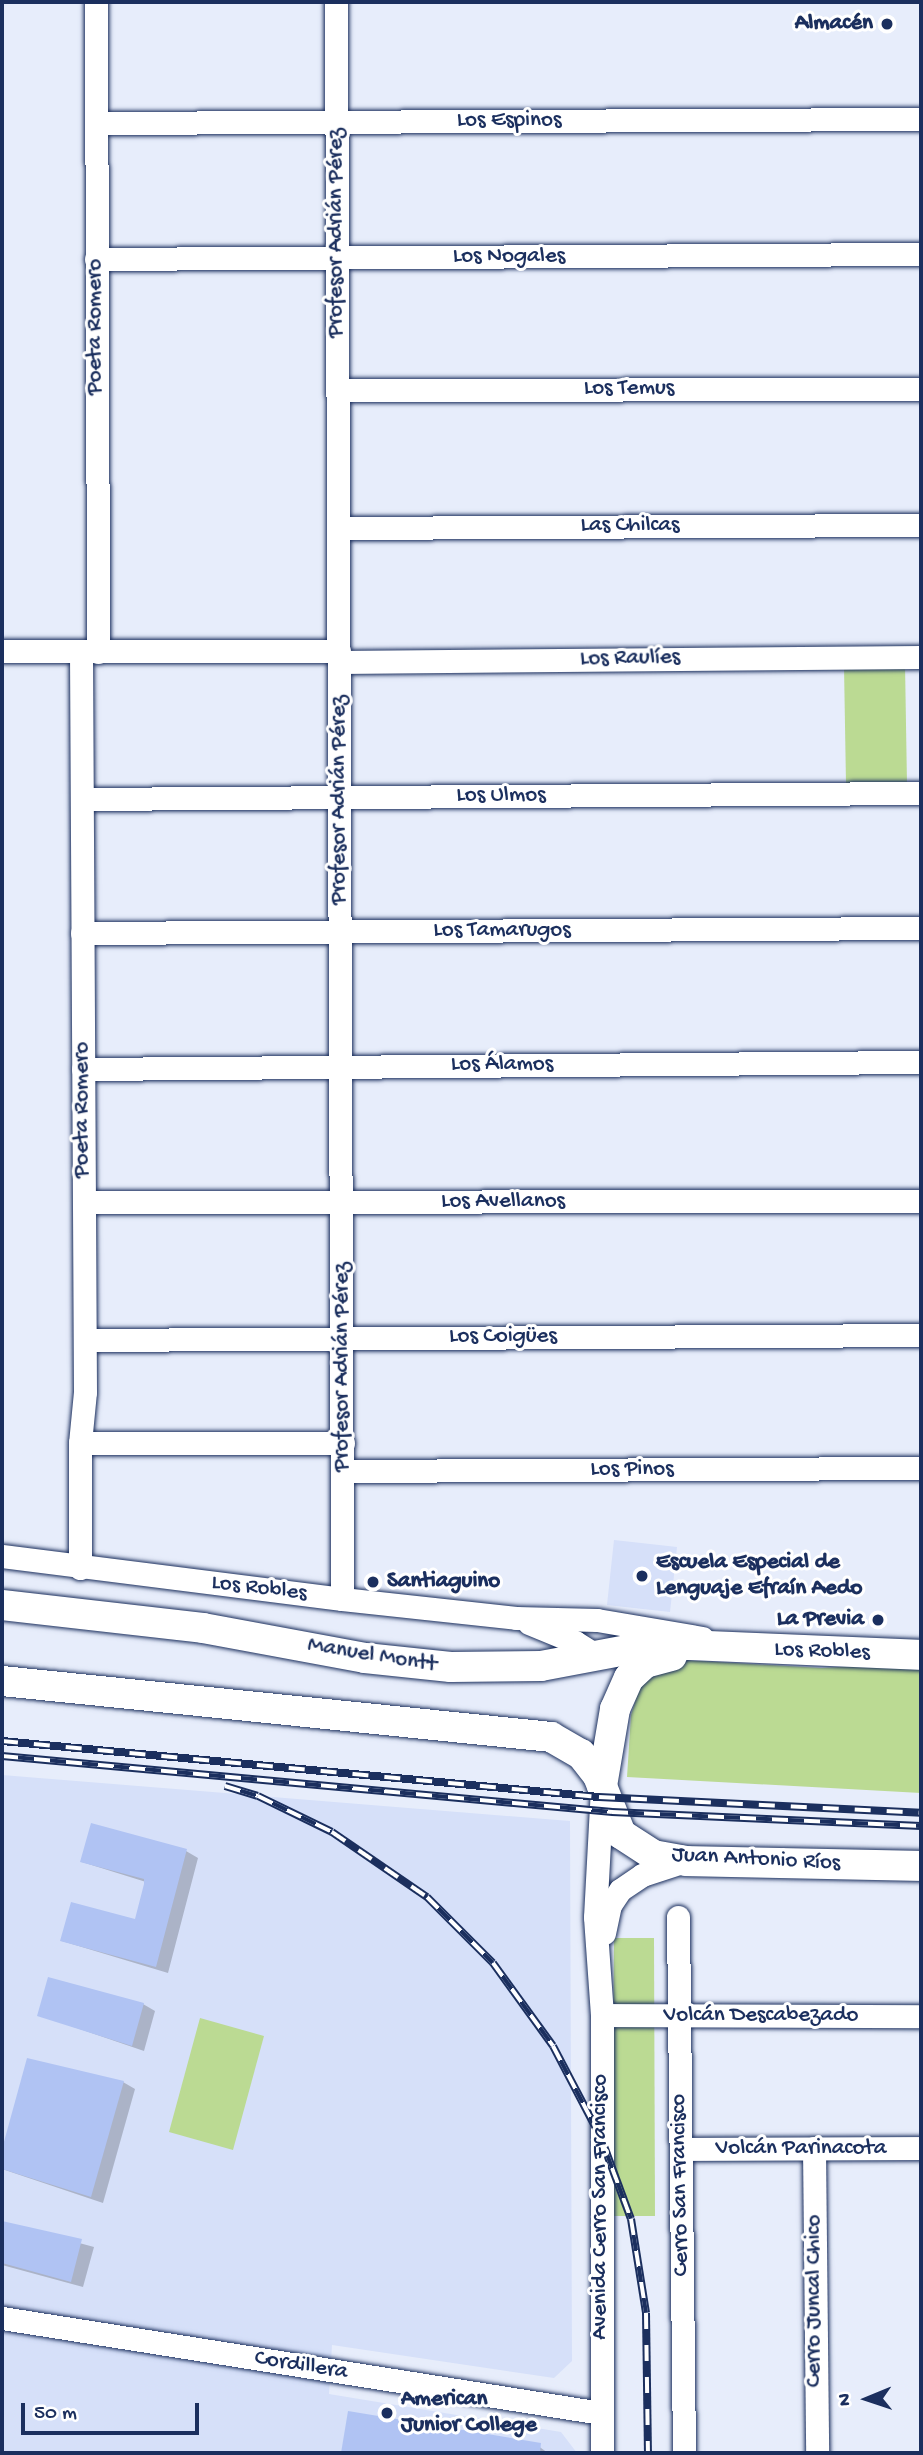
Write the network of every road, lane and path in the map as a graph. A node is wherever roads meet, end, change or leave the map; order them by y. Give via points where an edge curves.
1 (96, 2) edge
2 (336, 2) edge
3 (921, 119) edge
4 (337, 122) junction
5 (96, 123) junction
6 (921, 254) edge
7 (337, 257) junction
8 (96, 259) junction
9 (921, 388) edge
10 (338, 390) junction
11 (921, 525) edge
12 (338, 528) junction
13 (2, 651) edge
14 (89, 652) junction
15 (921, 656) edge
16 (339, 657) junction
17 (921, 793) edge
18 (340, 798) junction
19 (82, 799) junction
20 (921, 928) edge
21 (340, 932) junction
22 (82, 933) junction
23 (921, 1062) edge
24 (341, 1067) junction
25 (83, 1069) junction
26 (921, 1201) edge
27 (84, 1202) junction
28 (342, 1202) junction
29 (921, 1335) edge
30 (342, 1338) junction
31 (85, 1340) junction
32 (80, 1443) junction
33 (343, 1443) junction
34 (921, 1468) edge
35 (343, 1471) junction
36 (2, 1556) edge
37 (80, 1568) junction
38 (342, 1599) junction
39 (2, 1605) edge
40 (516, 1618) junction
41 (742, 1648) junction
42 (921, 1655) edge
43 (597, 1656) junction
44 (2, 1681) edge
45 (615, 1709) junction
46 (607, 1799) junction
47 (685, 1861) junction
48 (921, 1866) edge
49 (678, 1917) dead end
50 (600, 1961) junction
51 (602, 2015) junction
52 (921, 2016) edge
53 (678, 2017) junction
54 (814, 2148) junction
55 (921, 2148) edge
56 (681, 2149) junction
57 (2, 2318) edge
58 (601, 2413) junction
59 (601, 2453) edge
60 (684, 2453) edge
61 (817, 2453) edge

1 - 5 street, Poeta Romero
2 - 4 street, Profesor Adrián Pérez
3 - 4 street, Los Espinos
4 - 5 street, Los Espinos
4 - 7 street, Profesor Adrián Pérez
5 - 8 street, Poeta Romero
6 - 7 street, Los Nogales
7 - 8 street, Los Nogales
7 - 10 street, Profesor Adrián Pérez
8 - 14 street, Poeta Romero
9 - 10 street, Los Temus
10 - 12 street, Profesor Adrián Pérez
11 - 12 street, Las Chilcas
12 - 16 street, Profesor Adrián Pérez
13 - 14 street, Los Raulíes
14 - 16 street, Los Raulíes
14 - 19 street, Poeta Romero
15 - 16 street, Los Raulíes
16 - 18 street, Profesor Adrián Pérez
17 - 18 street, Los Ulmos
18 - 19 street, Los Ulmos
18 - 21 street, Profesor Adrián Pérez
19 - 22 street, Poeta Romero
20 - 21 street, Los Tamarugos
21 - 22 street, Los Tamarugos
21 - 24 street, Profesor Adrián Pérez
22 - 25 street, Poeta Romero
23 - 24 street, Los Álamos
24 - 25 street, Los Álamos
24 - 28 street, Profesor Adrián Pérez
25 - 27 street, Poeta Romero
26 - 28 street, Los Avellanos
27 - 28 street, Los Avellanos
27 - 31 street, Poeta Romero
28 - 30 street, Profesor Adrián Pérez
29 - 30 street, Los Coigües
30 - 31 street, Los Coigües
30 - 33 street, Profesor Adrián Pérez
31 - 32 street, Poeta Romero
32 - 33 street
32 - 37 street, Poeta Romero
33 - 35 street, Profesor Adrián Pérez
34 - 35 street, Los Pinos
35 - 38 street, Profesor Adrián Pérez
36 - 37 street, Los Robles
37 - 38 street, Los Robles
38 - 40 street, Los Robles
39 - 43 main road, Manuel Montt via 203,1628 407,1664 514,1669
40 - 41 street, Los Robles via 657,1628
40 - 43 street, Los Robles
41 - 42 main road, Los Robles
41 - 43 main road, Manuel Montt via 642,1647
41 - 45 main road via 645,1664 629,1678
43 - 45 main road via 612,1679
44 - 46 main road via 551,1737 582,1754
45 - 46 main road
46 - 47 main road, Juan Antonio Ríos via 621,1834 636,1847
46 - 50 street via 595,1917
47 - 48 main road, Juan Antonio Ríos
47 - 50 street via 642,1875 620,1890 610,1905
49 - 53 street, Cerro San Francisco
50 - 51 street, Avenida Cerro San Francisco
51 - 53 street, Volcán Descabezado
51 - 58 street, Avenida Cerro San Francisco
52 - 53 street, Volcán Descabezado
53 - 56 street, Cerro San Francisco
54 - 55 street, Volcán Parinacota
54 - 56 street, Volcán Parinacota
54 - 61 street, Cerro Juncal Chico
56 - 60 street, Cerro San Francisco
57 - 58 street, Cordillera
58 - 59 street, Avenida Cerro San Francisco

